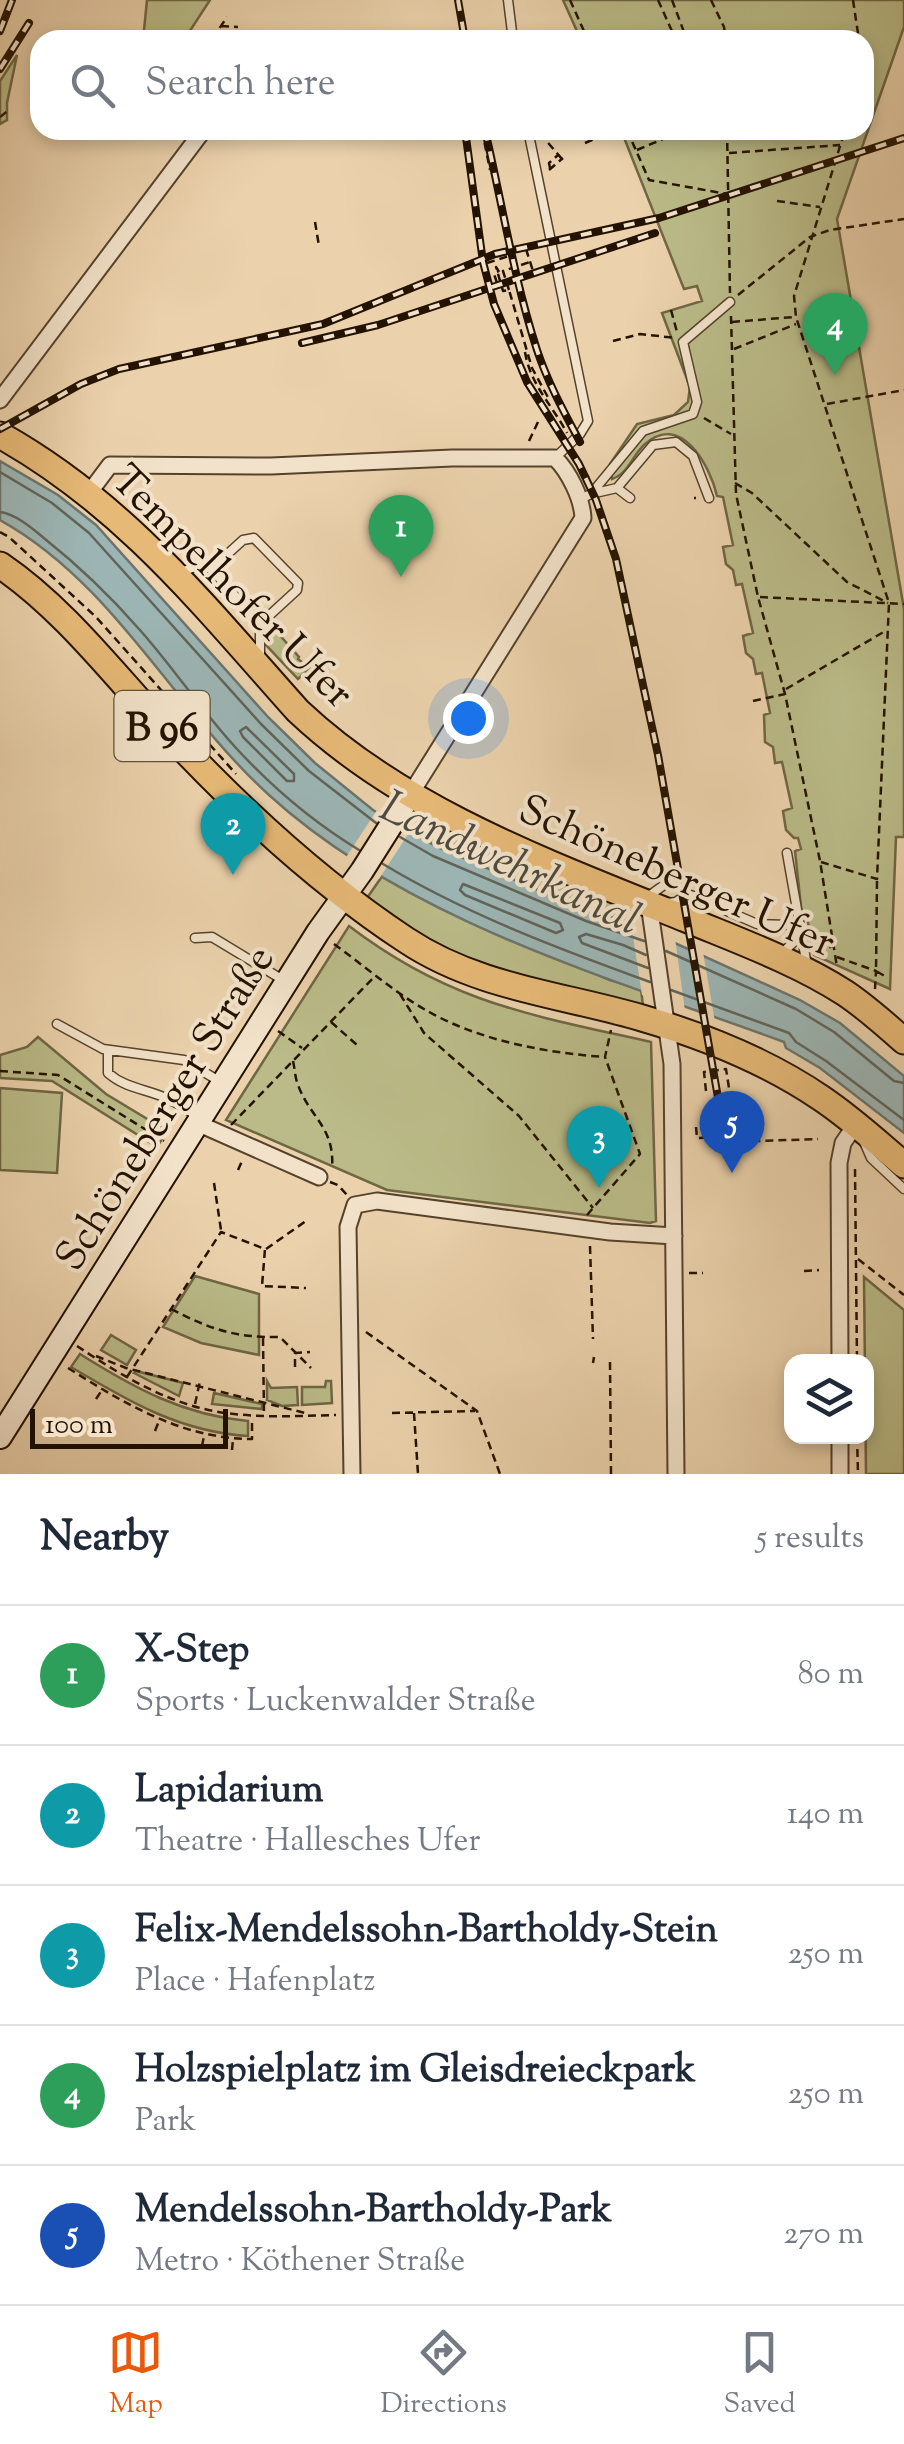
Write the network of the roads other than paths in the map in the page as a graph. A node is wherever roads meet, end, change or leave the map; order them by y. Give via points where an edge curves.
1 (508, 0) edge
2 (512, 30) edge
3 (196, 140) edge
4 (530, 140) edge
5 (730, 302) road end
6 (0, 400) edge
7 (0, 435) edge
8 (554, 458) junction
9 (617, 488) junction
10 (89, 493) junction
11 (585, 497) junction
12 (630, 498) dead end
13 (709, 498) dead end
14 (0, 565) edge
15 (211, 569) junction
16 (175, 574) junction
17 (260, 624) junction
18 (260, 668) junction
19 (410, 795) junction
20 (787, 853) dead end
21 (677, 882) dead end
22 (345, 895) junction
23 (648, 910) junction
24 (800, 930) junction
25 (195, 938) dead end
26 (776, 959) junction
27 (810, 963) junction
28 (286, 983) junction
29 (667, 1018) junction
30 (57, 1024) dead end
31 (904, 1041) edge
32 (108, 1050) junction
33 (222, 1084) junction
34 (199, 1120) junction
35 (856, 1124) junction
36 (904, 1165) edge
37 (325, 1174) road end
38 (904, 1189) edge
39 (674, 1236) junction
40 (840, 1354) edge
41 (0, 1437) edge
42 (840, 1444) edge
43 (352, 1474) edge
44 (676, 1474) edge
45 (840, 1474) edge

1 - 2 lane
3 - 6 street
4 - 8 lane via 588,421
5 - 11 lane via 683,342 697,402 693,414 643,431
7 - 10 main road, Tempelhofer Ufer / B 96
8 - 10 street via 110,465
8 - 11 street
9 - 11 lane
9 - 12 lane
9 - 13 lane via 653,445 676,442 692,456
10 - 16 main road, Tempelhofer Ufer / B 96
11 - 19 street via 584,518
14 - 22 main road, B 96 via 47,602 235,804
15 - 16 lane via 206,563
15 - 17 lane
15 - 17 lane via 254,538 298,583
16 - 18 main road, Tempelhofer Ufer / B 96
17 - 18 lane
18 - 19 main road, Tempelhofer Ufer / B 96 via 319,731
19 - 22 street, Schöneberger Straße
19 - 23 main road, Schöneberger Ufer / B 96
20 - 24 lane
21 - 23 lane via 664,885
22 - 28 street, Schöneberger Straße
22 - 29 main road, B 96 via 408,942 462,970 506,986
23 - 24 lane via 654,900 676,902 687,894 713,902 719,895 727,912
23 - 26 main road, Schöneberger Ufer / B 96
23 - 29 street
24 - 26 lane
24 - 27 lane
25 - 28 lane via 212,937
26 - 27 main road, Schöneberger Ufer / B 96
27 - 31 main road, Schöneberger Ufer / B 96
28 - 33 street, Schöneberger Straße
29 - 35 main road, B 96 via 774,1070
29 - 39 street
30 - 32 lane
32 - 33 lane via 184,1060
32 - 34 lane via 108,1073 116,1080 166,1097
33 - 34 street, Schöneberger Straße
34 - 37 street
34 - 41 street, Schöneberger Straße
35 - 36 main road, B 96
35 - 38 lane via 871,1158
35 - 40 street via 839,1162
39 - 43 street via 377,1201 355,1205 348,1227
39 - 44 street
42 - 45 street

